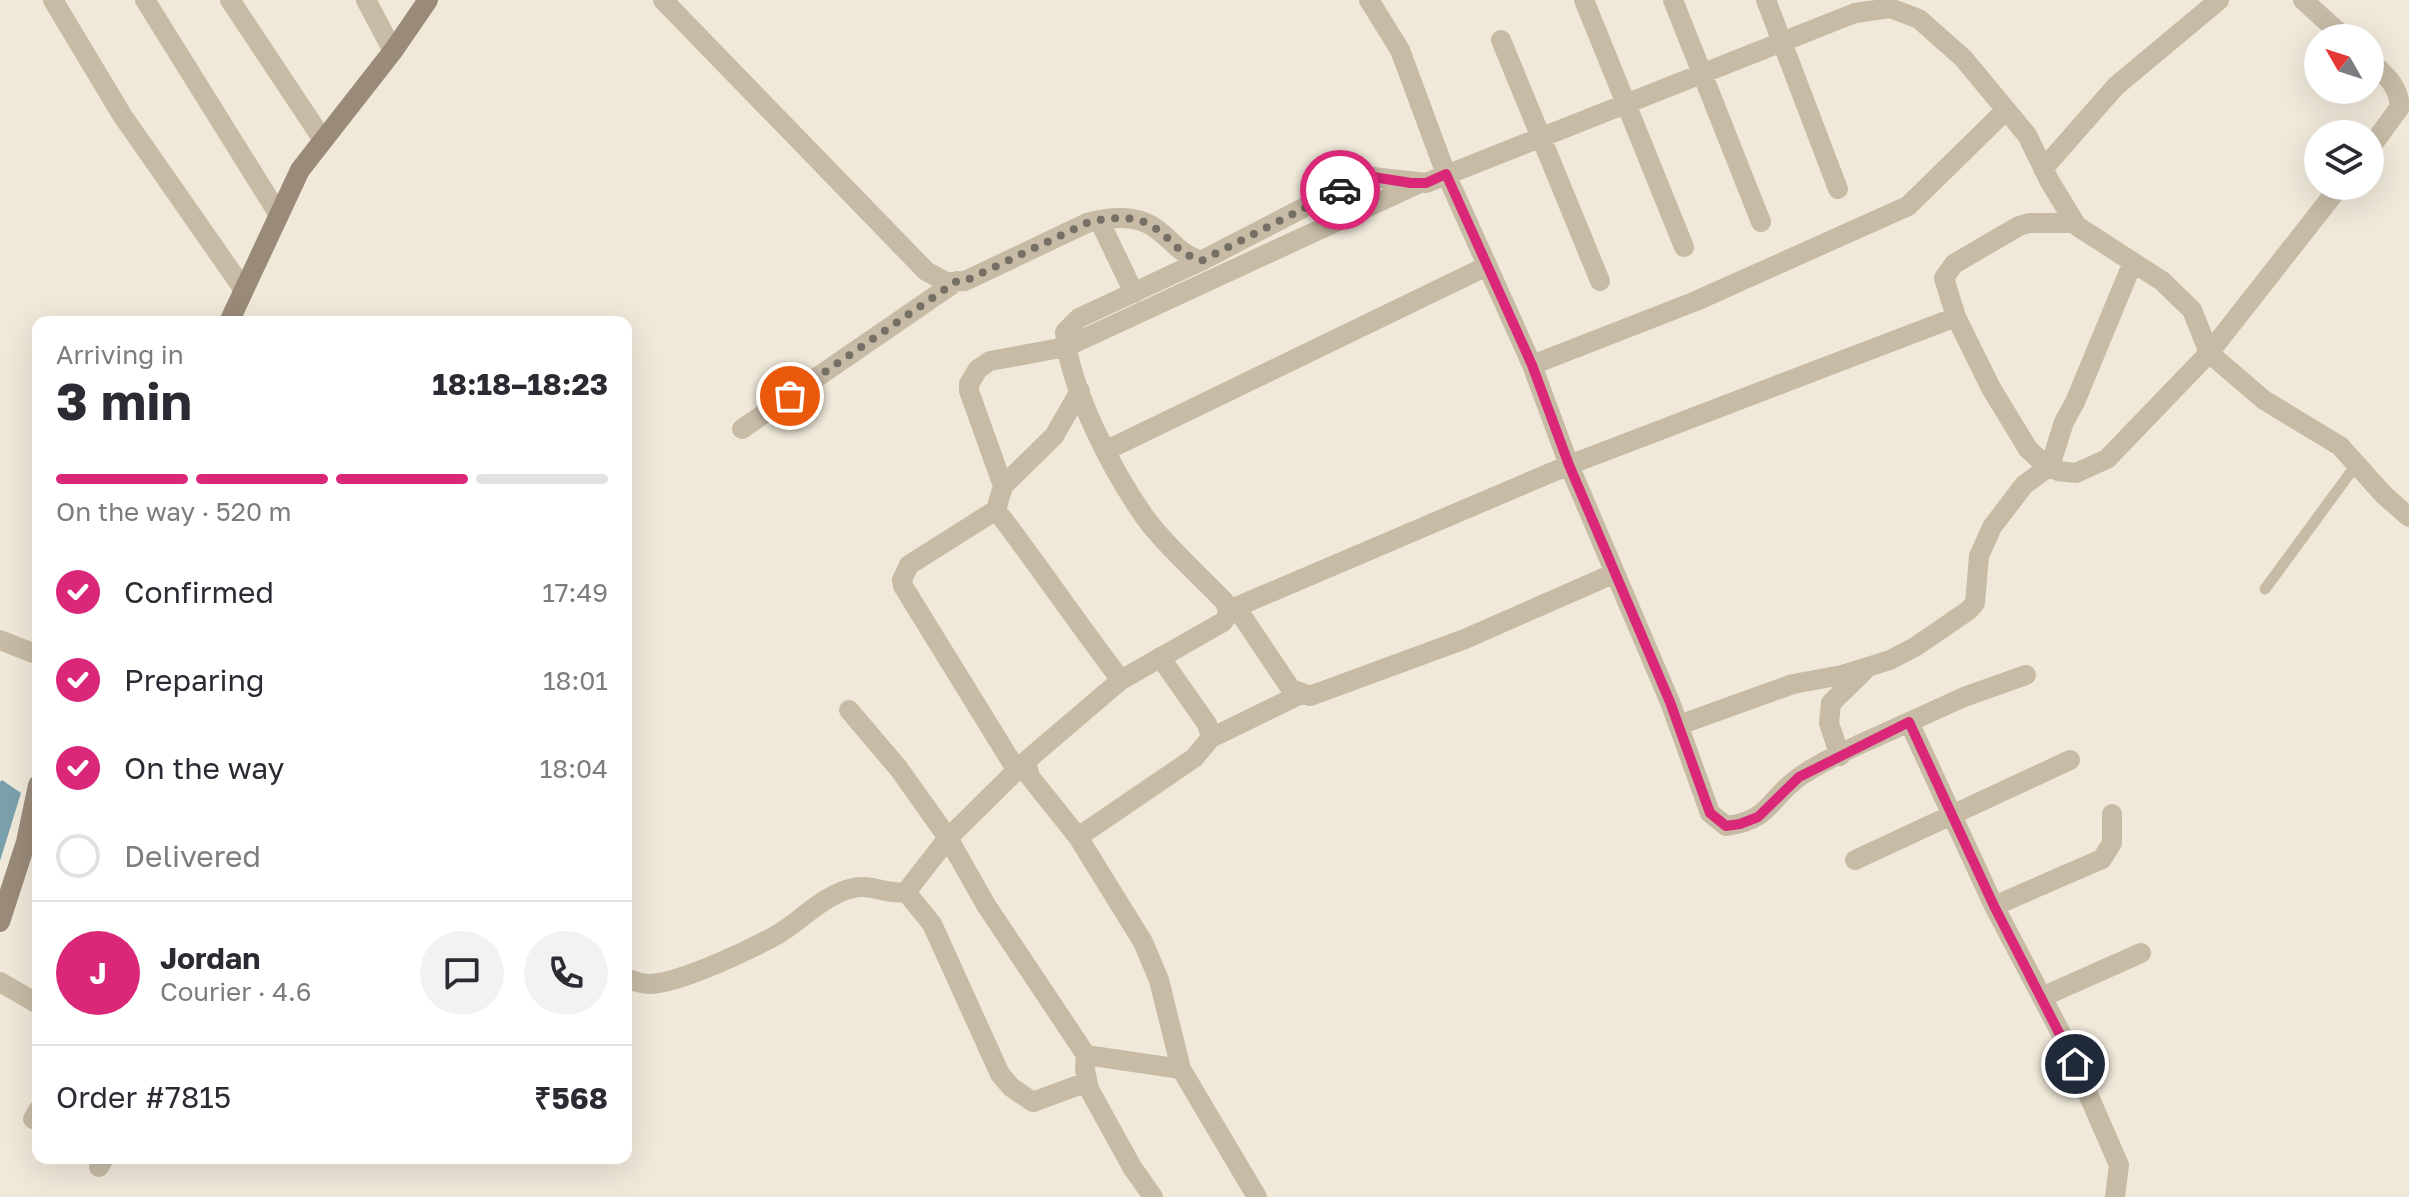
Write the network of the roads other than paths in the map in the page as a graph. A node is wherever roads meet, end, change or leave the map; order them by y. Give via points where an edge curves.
1 (53, 0) edge
2 (145, 0) edge
3 (230, 0) edge
4 (366, 0) edge
5 (428, 0) edge
6 (665, 0) edge
7 (1369, 0) edge
8 (1584, 0) edge
9 (1673, 0) edge
10 (1766, 0) edge
11 (2219, 0) edge
12 (2303, 0) edge
13 (1895, 5) edge
14 (2330, 24) edge
15 (1501, 40) dead end
16 (1781, 42) junction
17 (393, 51) junction
18 (1701, 73) junction
19 (2384, 73) edge
20 (1626, 103) junction
21 (2006, 110) junction
22 (2384, 129) edge
23 (1539, 137) junction
24 (323, 140) junction
25 (2043, 169) junction
26 (1446, 174) junction
27 (1420, 183) junction
28 (1838, 189) dead end
29 (2329, 200) edge
30 (279, 215) junction
31 (1099, 220) junction
32 (1761, 222) dead end
33 (2075, 223) junction
34 (1684, 247) dead end
35 (1201, 261) junction
36 (2133, 262) junction
37 (1487, 266) junction
38 (957, 281) junction
39 (1600, 281) dead end
40 (244, 290) junction
41 (1134, 293) junction
42 (232, 316) edge
43 (1956, 317) junction
44 (1066, 347) junction
45 (2209, 353) junction
46 (1532, 365) junction
47 (1080, 391) junction
48 (742, 429) dead end
49 (1105, 451) junction
50 (1569, 465) junction
51 (2356, 465) junction
52 (2050, 466) junction
53 (1003, 486) junction
54 (996, 510) junction
55 (2409, 517) edge
56 (1615, 573) junction
57 (2265, 589) dead end
58 (1232, 608) junction
59 (0, 640) edge
60 (32, 653) edge
61 (1160, 657) junction
62 (1870, 665) junction
63 (2026, 675) dead end
64 (1121, 680) junction
65 (1301, 694) junction
66 (849, 710) dead end
67 (1909, 722) junction
68 (1679, 725) junction
69 (1211, 738) junction
70 (1840, 756) junction
71 (2070, 760) dead end
72 (1022, 766) junction
73 (32, 814) edge
74 (2112, 814) dead end
75 (1950, 815) junction
76 (1078, 837) junction
77 (948, 838) junction
78 (1855, 860) dead end
79 (906, 892) junction
80 (1994, 906) junction
81 (0, 922) edge
82 (2141, 953) dead end
83 (632, 980) edge
84 (0, 982) edge
85 (2042, 997) junction
86 (32, 1001) edge
87 (1086, 1055) junction
88 (1181, 1069) junction
89 (1087, 1082) junction
90 (1153, 1197) edge
91 (1257, 1197) edge
92 (2115, 1197) edge

1 - 40 street via 122,115
2 - 30 street
3 - 24 street
4 - 17 street
5 - 17 main road
6 - 38 street via 926,271 946,282
7 - 26 street via 1400,50
8 - 20 street
9 - 18 street
10 - 16 street
11 - 25 street via 2116,86
12 - 14 street
13 - 16 street via 1855,13
13 - 21 street via 1963,58
15 - 23 street
16 - 18 street
16 - 28 street
17 - 24 main road
18 - 20 street
18 - 32 street
19 - 22 street via 2398,90 2400,107
20 - 23 street
20 - 34 street
21 - 25 street via 2027,135
21 - 46 street via 1908,206 1696,301
23 - 26 street
23 - 39 street
24 - 30 main road via 300,170
25 - 33 street
26 - 27 street
26 - 37 street
27 - 35 street via 1359,179
27 - 44 street
29 - 45 street
30 - 40 main road
31 - 35 street via 1140,220 1178,251
31 - 38 street
31 - 41 street
33 - 36 street
33 - 43 street via 2019,226 1950,267 1944,278
35 - 41 street
36 - 45 street via 2192,310
36 - 52 street
37 - 46 street
37 - 49 street
38 - 48 street
40 - 42 main road
41 - 44 street via 1071,324 1065,332
43 - 50 street
43 - 52 street via 2028,449
44 - 47 street
44 - 53 street via 990,361 969,384
45 - 51 street via 2264,400 2340,446
45 - 52 street via 2107,459 2076,473
46 - 50 street
47 - 49 street
47 - 53 street via 1054,436
49 - 58 street via 1145,518
50 - 56 street
50 - 58 street
51 - 55 street
51 - 57 lane
52 - 62 street via 2024,485 1992,527 1979,556 1975,603 1969,610 1915,647
53 - 54 street
54 - 64 street
54 - 72 street via 909,565 902,580
56 - 65 street via 1365,678 1322,694
56 - 68 street
58 - 61 street via 1223,622
58 - 65 street via 1291,689
59 - 60 street
61 - 64 street
61 - 69 street via 1207,724
62 - 68 street via 1793,684
62 - 70 street via 1831,703 1829,723
63 - 67 street
64 - 72 street
65 - 69 street
66 - 77 street
67 - 70 street
67 - 75 street
68 - 70 street via 1710,813 1726,826 1758,817 1799,777
69 - 76 street via 1194,758
71 - 75 street
72 - 76 street
72 - 77 street
73 - 81 main road
74 - 80 street via 2112,843 2102,859
75 - 78 street
75 - 80 street
76 - 88 street via 1154,962
77 - 79 street
77 - 87 street
79 - 83 street via 856,886 825,900 777,935 701,969 660,983
79 - 89 street via 932,924 1000,1074 1011,1087 1033,1102
80 - 85 street
82 - 85 street
84 - 86 street
85 - 92 street via 2119,1165
87 - 88 street
87 - 89 street
88 - 91 street
89 - 90 street

